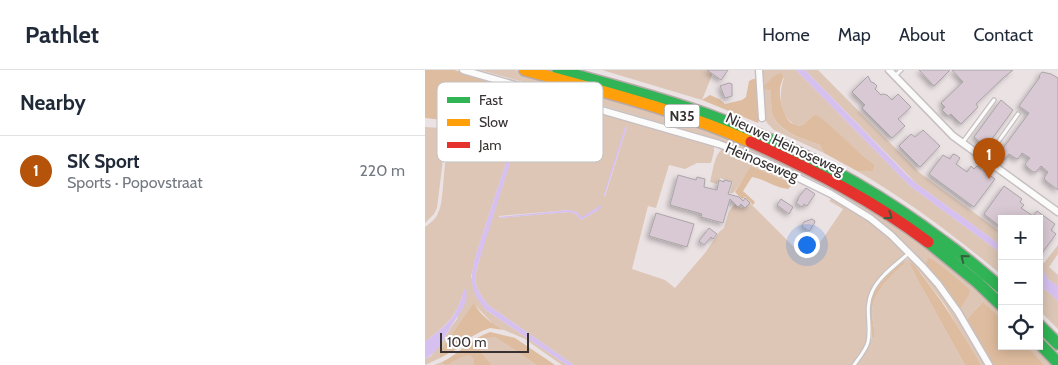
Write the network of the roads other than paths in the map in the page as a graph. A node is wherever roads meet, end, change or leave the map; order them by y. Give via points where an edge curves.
1 (463, 70) edge
2 (525, 70) edge
3 (558, 70) edge
4 (759, 70) edge
5 (889, 70) edge
6 (901, 70) edge
7 (895, 76) junction
8 (505, 82) edge
9 (567, 82) edge
10 (599, 82) edge
11 (603, 83) edge
12 (603, 92) edge
13 (994, 100) dead end
14 (603, 110) edge
15 (1018, 114) dead end
16 (762, 118) dead end
17 (963, 142) junction
18 (986, 160) junction
19 (1058, 212) edge
20 (910, 253) junction
21 (998, 286) edge
22 (1001, 305) edge
23 (1043, 329) edge
24 (1058, 344) edge
25 (1043, 347) edge
26 (1058, 363) edge
27 (855, 365) edge
28 (989, 365) edge

1 - 8 street, Heinoseweg
2 -> 9 highway, Nieuwe Heinoseweg / N35
10 -> 3 highway, Nieuwe Heinoseweg / N35
4 - 16 street
5 - 7 street
6 - 7 lane
7 - 17 street via 953,136
21 -> 11 highway, Nieuwe Heinoseweg / N35 via 904,213 808,158 712,116
12 -> 22 highway, Nieuwe Heinoseweg / N35 via 707,124 833,181 947,257
13 - 17 lane
14 - 20 street, Heinoseweg via 701,138 764,161 852,206
15 - 18 lane
17 - 18 street
18 - 19 street
20 - 27 lane via 884,276 871,293 868,342
20 - 28 street, Heinoseweg via 947,296
23 - 24 highway
25 - 26 highway

